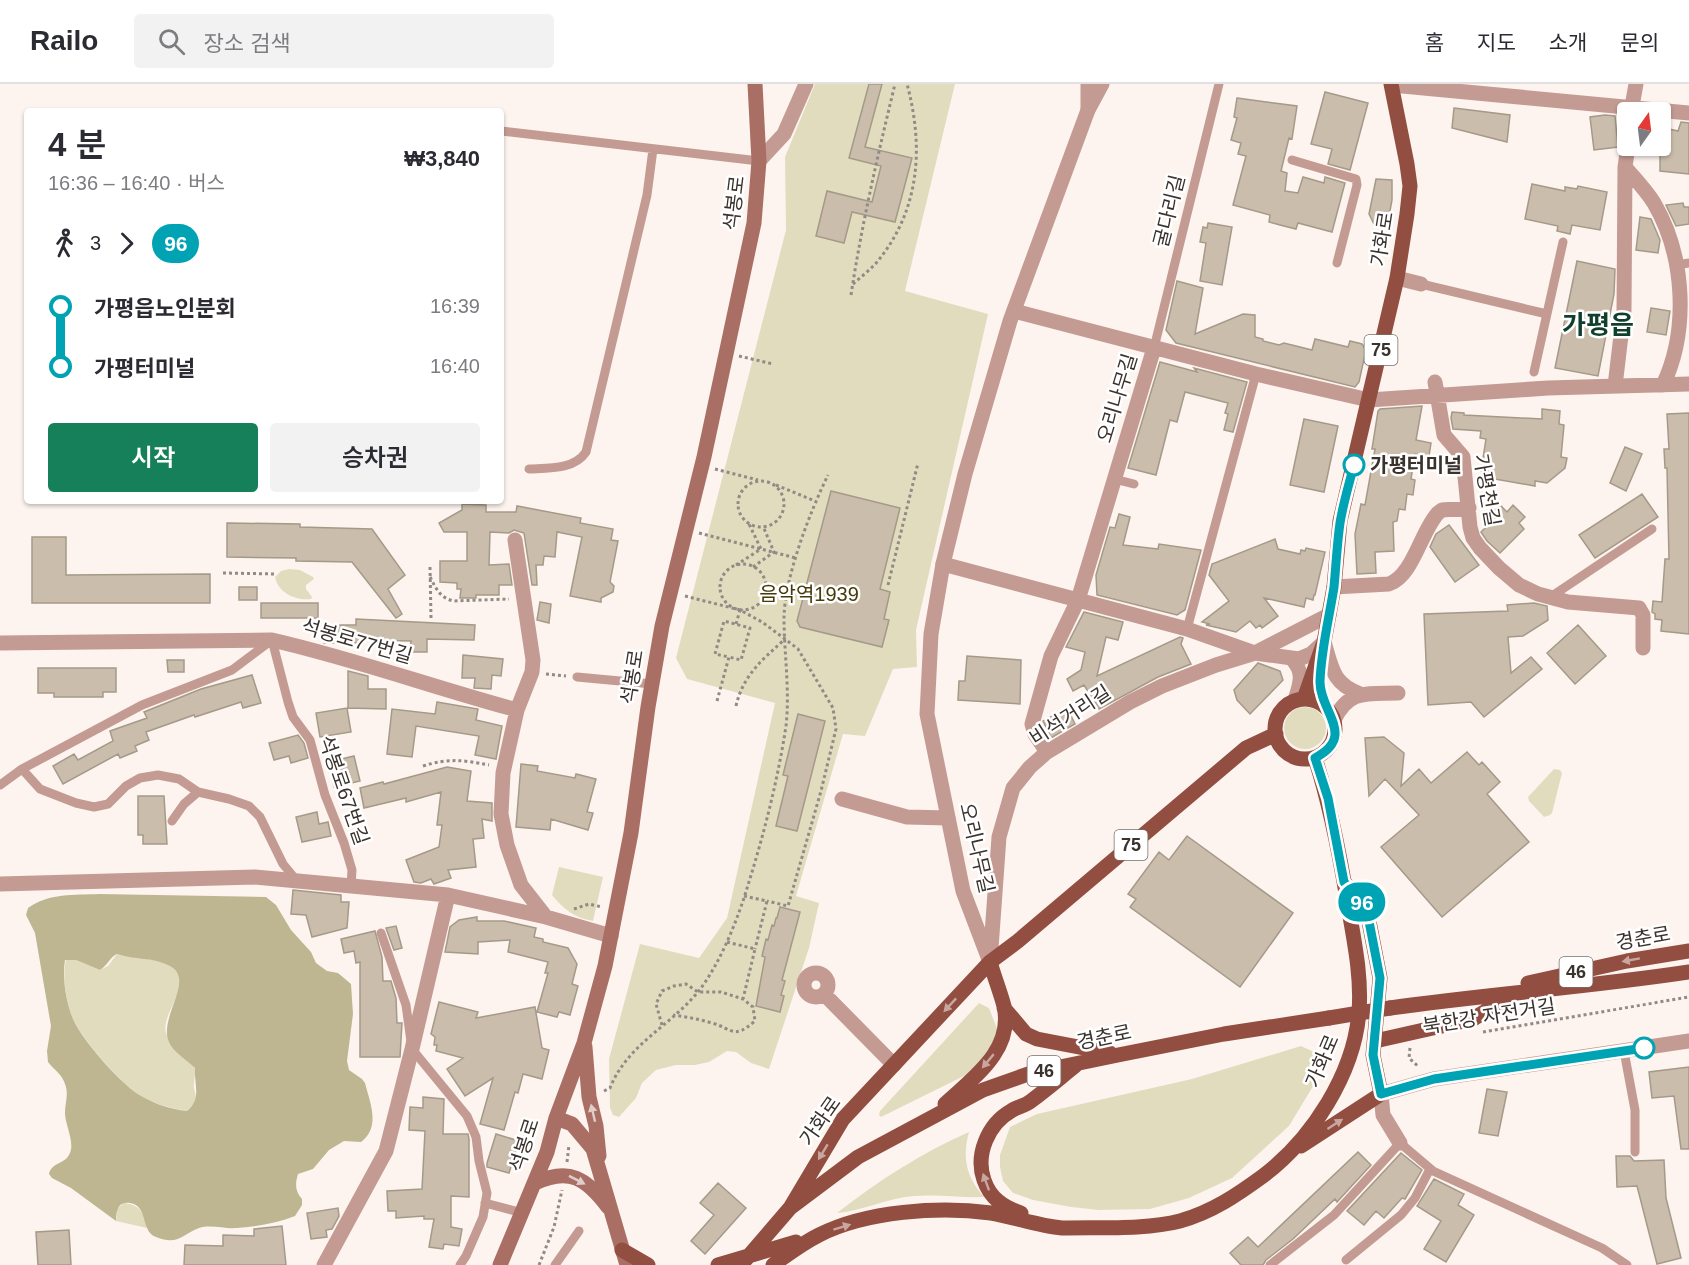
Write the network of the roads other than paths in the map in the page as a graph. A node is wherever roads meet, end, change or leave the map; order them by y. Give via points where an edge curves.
1 (754, 84) edge
2 (806, 84) edge
3 (1088, 84) edge
4 (1102, 84) edge
5 (1219, 84) edge
6 (1636, 84) edge
7 (1391, 85) edge
8 (1633, 102) edge
9 (1617, 109) edge
10 (1088, 110) junction
11 (1671, 112) edge
12 (1689, 113) edge
13 (504, 131) edge
14 (653, 149) junction
15 (1627, 156) edge
16 (1292, 160) dead end
17 (759, 161) junction
18 (1625, 167) junction
19 (1563, 242) dead end
20 (1337, 263) dead end
21 (1680, 264) edge
22 (1397, 278) junction
23 (1421, 284) joint
24 (1014, 310) junction
25 (1547, 314) junction
26 (1154, 348) junction
27 (1534, 372) dead end
28 (1256, 374) junction
29 (1689, 384) edge
30 (1663, 385) junction
31 (1615, 386) junction
32 (1436, 388) junction
33 (1369, 400) junction
34 (529, 469) dead end
35 (1114, 479) junction
36 (1134, 484) dead end
37 (1468, 508) junction
38 (1652, 530) dead end
39 (515, 540) dead end
40 (943, 564) junction
41 (1334, 587) junction
42 (1549, 598) junction
43 (1078, 600) junction
44 (1329, 615) junction
45 (1187, 628) junction
46 (272, 640) junction
47 (1324, 642) junction
48 (0, 643) edge
49 (1643, 648) dead end
50 (1255, 654) junction
51 (1292, 659) junction
52 (577, 677) road end
53 (652, 684) junction
54 (1398, 693) dead end
55 (1360, 694) junction
56 (1300, 700) junction
57 (517, 710) junction
58 (1330, 714) junction
59 (1276, 735) junction
60 (1047, 752) junction
61 (1315, 758) junction
62 (22, 769) junction
63 (0, 785) edge
64 (198, 792) junction
65 (842, 799) dead end
66 (948, 818) junction
67 (172, 822) dead end
68 (297, 881) junction
69 (1344, 882) junction
70 (0, 884) edge
71 (351, 886) junction
72 (448, 895) junction
73 (546, 917) junction
74 (381, 933) dead end
75 (611, 936) junction
76 (1689, 951) edge
77 (990, 962) junction
78 (1689, 972) edge
79 (1516, 993) junction
80 (824, 994) dead end
81 (1464, 998) junction
82 (1004, 1008) junction
83 (1374, 1041) junction
84 (1689, 1041) edge
85 (584, 1043) junction
86 (412, 1049) junction
87 (1624, 1051) junction
88 (1118, 1055) junction
89 (1077, 1064) junction
90 (894, 1065) junction
91 (1381, 1094) junction
92 (933, 1116) junction
93 (555, 1118) junction
94 (1401, 1143) junction
95 (1635, 1152) dead end
96 (1290, 1154) junction
97 (1430, 1169) junction
98 (600, 1172) junction
99 (535, 1183) junction
100 (485, 1203) junction
101 (790, 1208) junction
102 (610, 1209) junction
103 (523, 1213) junction
104 (1091, 1227) junction
105 (579, 1231) dead end
106 (820, 1235) junction
107 (622, 1250) junction
108 (1346, 1260) dead end
109 (744, 1261) edge
110 (324, 1265) edge
111 (460, 1265) edge
112 (500, 1265) edge
113 (555, 1265) edge
114 (627, 1265) edge
115 (648, 1265) edge
116 (718, 1265) edge
117 (773, 1265) edge
118 (1270, 1265) edge
119 (1627, 1265) edge

1 - 17 main road, 석봉로
2 - 17 street via 784,134
3 - 10 street
4 - 10 street, 오리나무길
5 - 26 lane, 굴다리길
6 - 8 street
7 - 9 street
7 - 22 main road, 가화로 / 75 via 1410,186
10 - 24 street, 오리나무길
11 - 12 street
13 - 14 lane
14 - 17 lane
14 - 34 lane via 647,195 586,452 582,459 564,466
15 - 18 street
16 - 20 lane via 1356,179
17 - 53 main road, 석봉로 via 754,223
18 - 21 street via 1655,205
18 - 31 street via 1624,310
19 - 25 lane
21 - 30 street via 1678,333
22 - 23 street
22 - 33 main road, 가화로 / 75
23 - 25 lane
24 - 26 street, 오리나무길
24 - 40 street, 오리나무길 via 965,474
25 - 27 lane
26 - 28 street
26 - 35 street, 오리나무길
28 - 33 street
28 - 45 lane
29 - 30 street
30 - 31 street
31 - 32 street
32 - 33 street
32 - 37 street, 가평천길 via 1444,435 1464,457
33 - 41 main road, 가화로 / 75 via 1340,521
35 - 36 lane
35 - 43 street, 오리나무길
37 - 41 street via 1438,513 1396,581
37 - 42 street, 가평천길 via 1473,538 1480,548 1520,585
38 - 42 lane
39 - 57 street via 533,660
40 - 43 street
40 - 66 street, 오리나무길 via 931,634 927,714
41 - 44 main road, 가화로 / 75
42 - 49 street, 가평천길 via 1639,608 1643,615
43 - 45 street
43 - 60 street, 오리나무길 via 1051,656 1032,723
44 - 47 main road, 가화로 / 75
44 - 50 street, 비석거리길
45 - 50 street
46 - 48 street
46 - 57 street, 석봉로77번길
46 - 62 lane, 석봉로77번길 via 232,670 142,705
46 - 71 lane, 석봉로67번길 via 293,717 310,740 344,843 352,870
47 - 51 street via 1306,657
47 - 55 street via 1337,680
47 - 56 main road, 가화로 via 1311,685
47 - 58 main road, 가화로 via 1321,688
50 - 51 street
50 - 60 street, 비석거리길 via 1162,686
51 - 56 street via 1301,674
52 - 53 lane
53 - 75 main road, 석봉로 via 631,833
54 - 55 street
55 - 58 street
56 - 58 main road via 1319,703
56 - 59 main road via 1282,711
57 - 73 street via 504,768 501,814 521,885
58 - 61 main road via 1335,735 1328,749
59 - 61 main road via 1290,755
59 - 77 main road, 가화로 / 75 via 1246,748
60 - 77 street, 비석거리길 via 1015,784 1008,803 999,841
61 - 69 main road, 가화로 via 1328,798
62 - 63 lane, 석봉로77번길
62 - 64 lane via 40,789 94,807 108,804 140,778 158,775 178,779
64 - 67 lane
64 - 68 lane via 249,806 260,817 283,864
65 - 66 street via 907,817
66 - 77 street, 오리나무길 via 963,891
68 - 70 street via 255,877
68 - 71 street
69 - 83 main road via 1366,906 1380,978
69 - 96 main road, 가화로 via 1359,989 1356,1032 1328,1101
71 - 72 street
72 - 73 street
72 - 86 street
73 - 75 street
74 - 86 lane via 406,1005
75 - 85 main road, 석봉로
76 -> 81 main road, 경춘로 / 46
77 - 82 main road
77 -> 90 main road, 가화로 / 75
78 - 79 main road, 경춘로 / 46
79 - 81 main road, 경춘로 / 46
79 - 83 main road via 1473,1019
80 - 90 street
81 - 88 main road, 경춘로 / 46, bridge via 1224,1034
82 - 88 main road via 1026,1034 1037,1039
82 -> 92 main road via 1005,1030 998,1050
83 - 91 main road
84 - 87 street
85 - 93 main road, 석봉로
98 -> 85 main road
86 - 100 lane via 472,1126 487,1193
86 - 110 street via 387,1151
87 - 91 street via 1434,1079
87 - 95 lane via 1635,1110
88 - 89 main road, 경춘로 / 46
89 - 92 main road, 경춘로 / 46 via 999,1084
104 -> 89 main road via 1029,1215 1003,1205 989,1192 982,1170 984,1148 994,1125
90 -> 101 main road, 가화로 / 75 via 843,1119
91 - 94 street via 1383,1115
96 -> 91 main road
92 - 101 main road, 경춘로 / 46 via 858,1157
93 - 98 main road via 572,1124 593,1149
93 - 99 main road, 석봉로
94 - 97 lane
94 - 118 lane via 1334,1215
96 - 104 main road, 가화로 via 1236,1196 1199,1215 1153,1225
97 - 108 lane via 1401,1215
97 - 119 lane via 1602,1248
98 - 102 main road
99 -> 102 main road via 566,1174 579,1179
99 - 103 main road, 석봉로
100 - 103 lane
100 - 111 lane via 483,1217
101 - 109 main road, 경춘로 / 46
102 - 107 main road
103 - 112 main road, 석봉로
106 -> 104 main road via 871,1218 927,1210 993,1214 1049,1227
105 - 113 lane
106 - 109 main road
106 - 117 main road
107 - 114 main road
107 - 115 main road
109 - 116 main road

